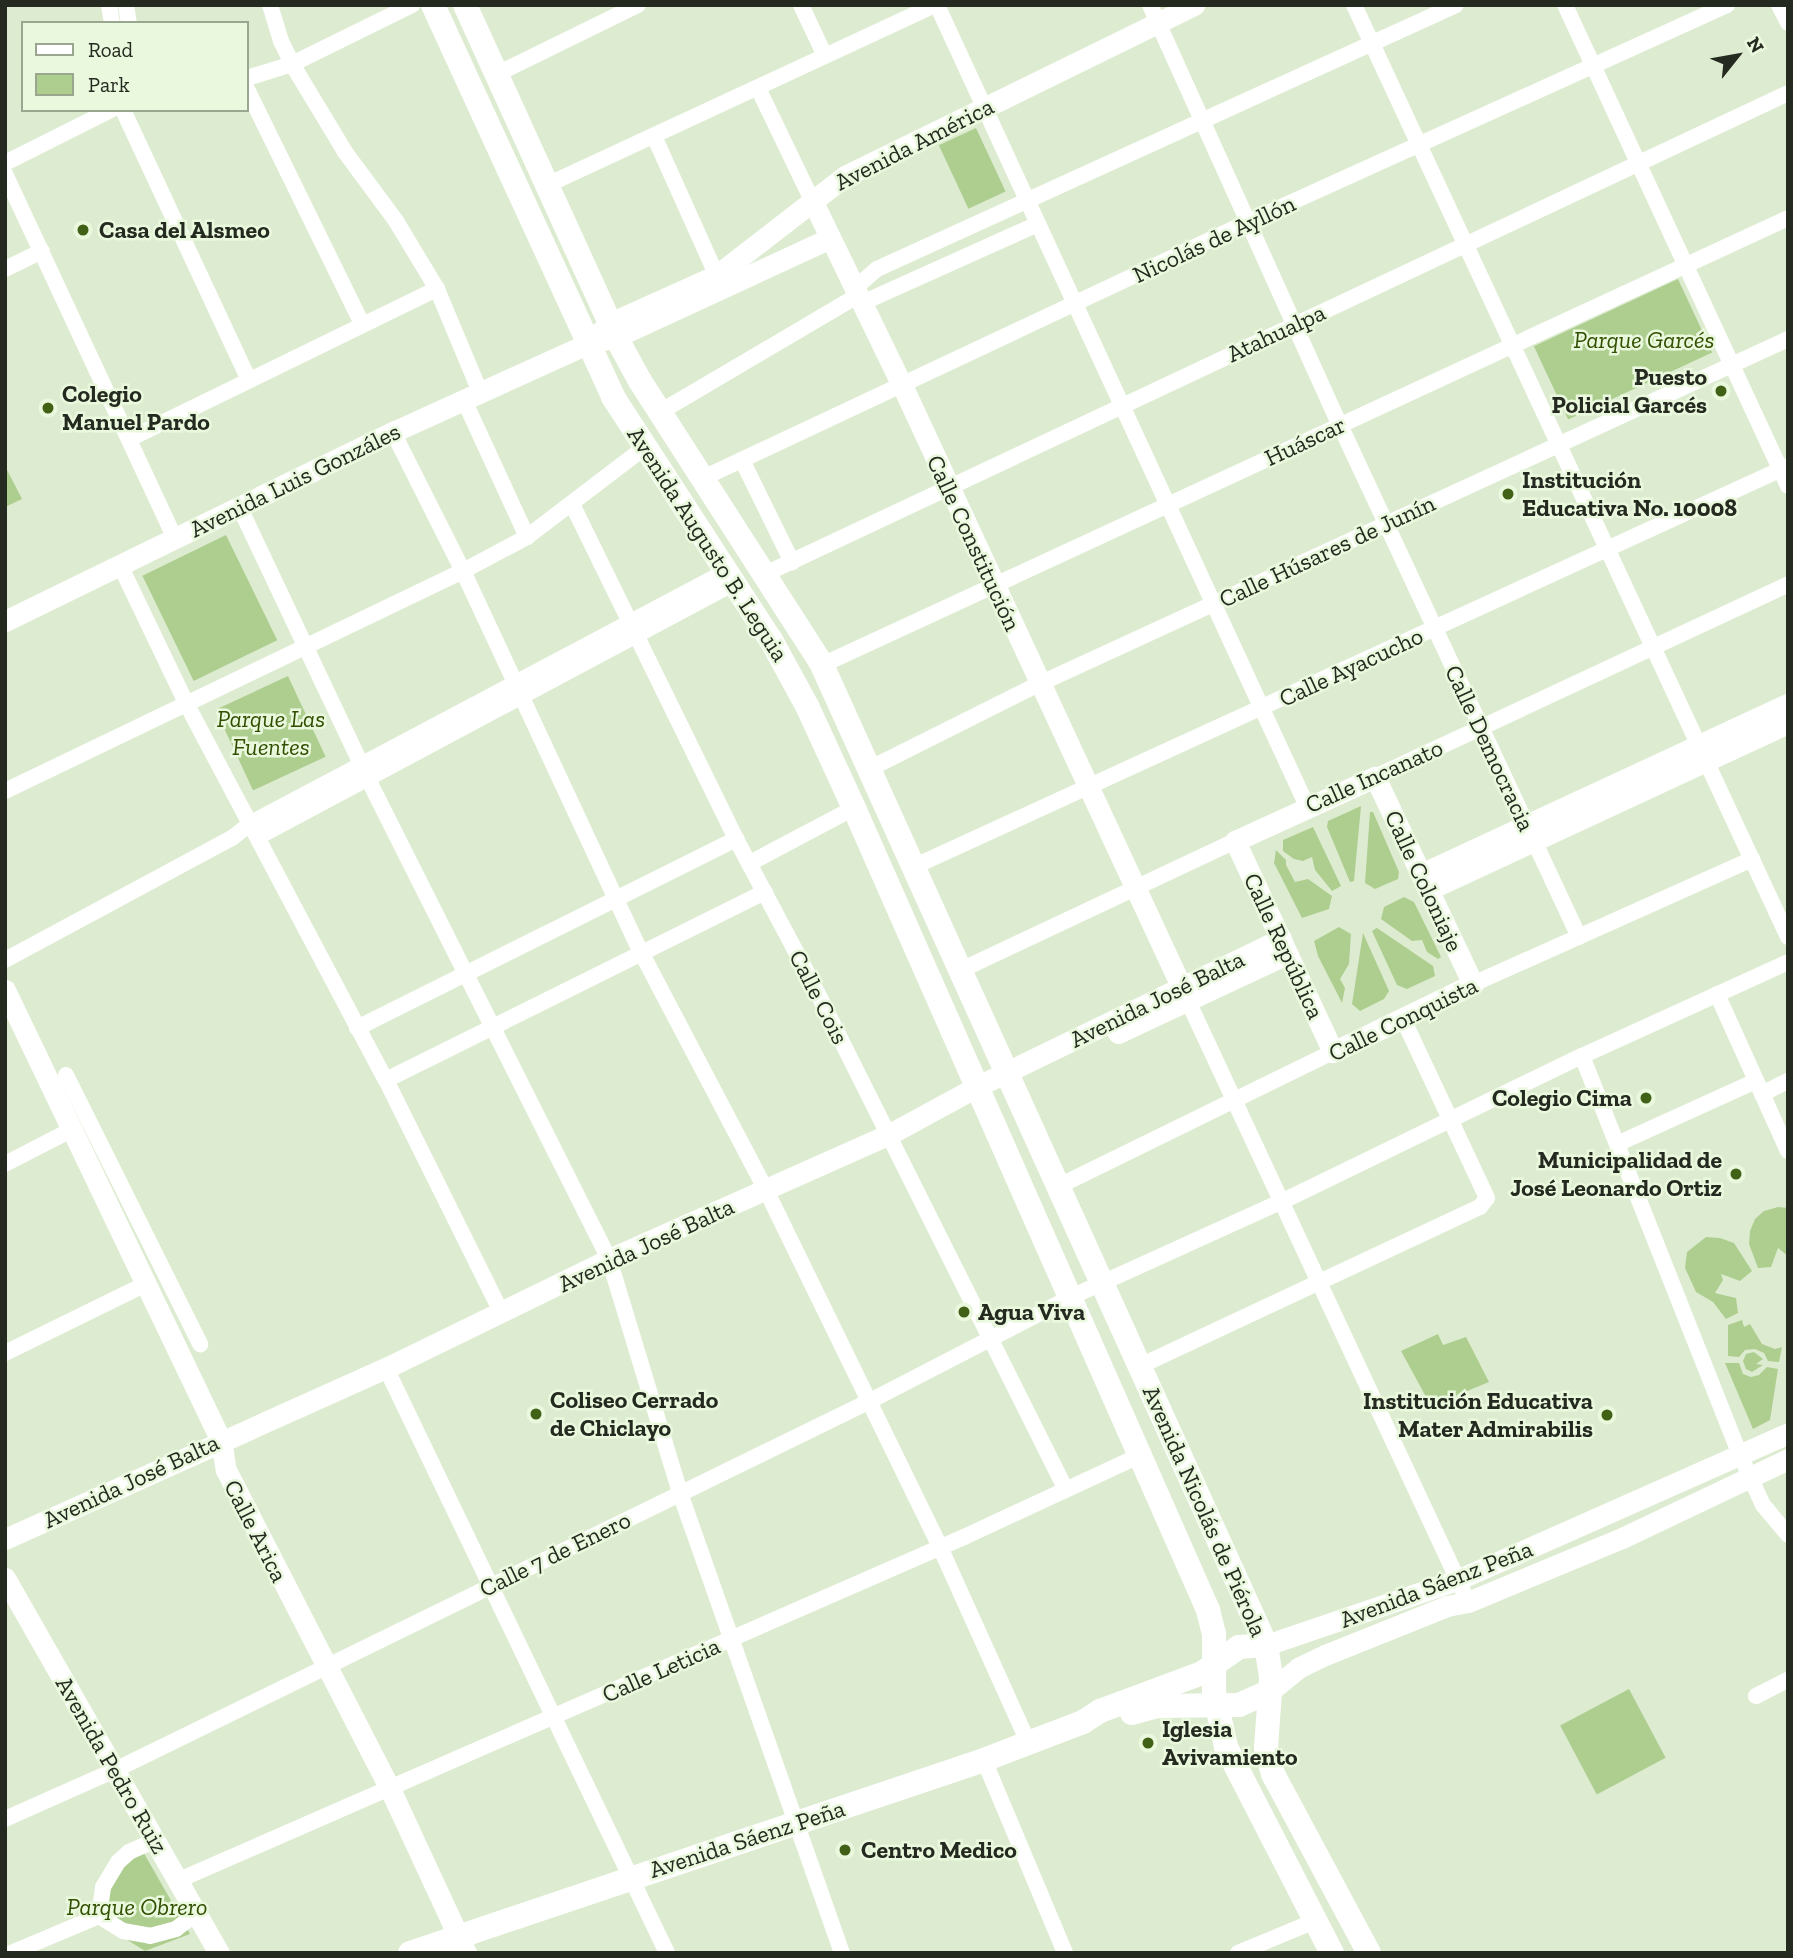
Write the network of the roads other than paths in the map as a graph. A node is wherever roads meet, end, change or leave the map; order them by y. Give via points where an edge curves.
1 (270, 5) edge
2 (412, 5) edge
3 (433, 5) edge
4 (465, 5) edge
5 (800, 5) edge
6 (936, 5) edge
7 (1194, 5) edge
8 (1354, 5) edge
9 (1456, 5) edge
10 (1565, 5) edge
11 (1727, 5) edge
12 (1779, 5) edge
13 (628, 7) edge
14 (1154, 14) edge
15 (1788, 23) edge
16 (1372, 43) junction
17 (825, 56) junction
18 (292, 64) junction
19 (1592, 65) junction
20 (496, 74) junction
21 (248, 78) edge
22 (758, 88) junction
23 (248, 91) edge
24 (1788, 93) edge
25 (985, 108) junction
26 (107, 112) edge
27 (123, 112) edge
28 (1202, 120) junction
29 (654, 136) junction
30 (1419, 144) junction
31 (1637, 162) junction
32 (5, 163) edge
33 (5, 174) edge
34 (547, 186) junction
35 (812, 200) junction
36 (1029, 201) junction
37 (1788, 218) edge
38 (1248, 222) junction
39 (1038, 224) junction
40 (830, 238) junction
41 (1468, 244) junction
42 (42, 251) junction
43 (1684, 265) junction
44 (5, 269) edge
45 (720, 282) junction
46 (437, 289) junction
47 (859, 296) junction
48 (1075, 304) junction
49 (362, 324) junction
50 (1295, 324) junction
51 (613, 330) junction
52 (1788, 339) edge
53 (587, 344) junction
54 (1514, 344) junction
55 (1731, 365) junction
56 (249, 380) junction
57 (902, 384) junction
58 (472, 396) junction
59 (1121, 405) junction
60 (660, 412) junction
61 (1340, 425) junction
62 (393, 432) junction
63 (129, 439) junction
64 (1560, 444) junction
65 (645, 447) junction
66 (742, 460) junction
67 (1784, 468) edge
68 (703, 478) junction
69 (1788, 486) edge
70 (949, 487) junction
71 (572, 504) junction
72 (1168, 506) junction
73 (240, 508) junction
74 (1387, 523) junction
75 (527, 537) junction
76 (175, 538) junction
77 (1608, 548) junction
78 (792, 562) junction
79 (120, 565) junction
80 (463, 571) junction
81 (765, 574) junction
82 (730, 578) junction
83 (1788, 584) edge
84 (994, 585) junction
85 (1213, 604) junction
86 (5, 621) edge
87 (1435, 627) junction
88 (632, 629) junction
89 (306, 647) junction
90 (1654, 648) junction
91 (822, 665) junction
92 (1039, 684) junction
93 (518, 690) junction
94 (186, 703) junction
95 (1788, 704) edge
96 (1262, 709) junction
97 (1788, 723) edge
98 (1481, 728) junction
99 (1703, 753) junction
100 (869, 769) junction
101 (365, 772) junction
102 (1376, 777) junction
103 (1087, 786) junction
104 (5, 791) edge
105 (880, 795) junction
106 (1307, 806) junction
107 (854, 808) junction
108 (254, 830) junction
109 (1530, 833) junction
110 (736, 839) junction
111 (1235, 841) junction
112 (1752, 859) junction
113 (750, 863) junction
114 (913, 867) junction
115 (1425, 882) junction
116 (1135, 888) junction
117 (765, 892) junction
118 (616, 899) junction
119 (1579, 937) junction
120 (1788, 937) edge
121 (1284, 946) junction
122 (641, 952) junction
123 (5, 960) edge
124 (1788, 962) edge
125 (961, 970) junction
126 (464, 974) junction
127 (1473, 985) junction
128 (5, 990) edge
129 (1184, 992) junction
130 (1717, 994) junction
131 (1403, 1019) junction
132 (357, 1028) junction
133 (492, 1028) junction
134 (1333, 1052) junction
135 (1582, 1056) junction
136 (66, 1075) dead end
137 (1011, 1079) junction
138 (386, 1080) junction
139 (1788, 1081) edge
140 (1759, 1087) junction
141 (981, 1093) junction
142 (1236, 1102) junction
143 (1450, 1120) junction
144 (71, 1129) junction
145 (888, 1135) junction
146 (1617, 1144) junction
147 (1788, 1151) edge
148 (5, 1164) edge
149 (1059, 1186) junction
150 (766, 1190) junction
151 (1283, 1201) junction
152 (609, 1259) junction
153 (1320, 1282) junction
154 (148, 1283) junction
155 (1103, 1284) junction
156 (1071, 1297) junction
157 (501, 1312) junction
158 (989, 1341) junction
159 (200, 1344) dead end
160 (5, 1353) edge
161 (1140, 1366) junction
162 (386, 1368) junction
163 (868, 1402) junction
164 (1788, 1433) edge
165 (221, 1440) junction
166 (1141, 1455) junction
167 (1740, 1455) junction
168 (1788, 1460) edge
169 (1751, 1478) junction
170 (1066, 1490) junction
171 (680, 1493) junction
172 (1788, 1535) edge
173 (5, 1539) edge
174 (940, 1547) junction
175 (5, 1578) edge
176 (1457, 1580) junction
177 (491, 1586) junction
178 (1468, 1602) junction
179 (733, 1639) junction
180 (1266, 1645) junction
181 (1216, 1664) junction
182 (325, 1667) junction
183 (1788, 1680) edge
184 (1270, 1691) junction
185 (1756, 1696) dead end
186 (1216, 1705) junction
187 (553, 1717) junction
188 (1083, 1722) junction
189 (1028, 1742) junction
190 (984, 1760) junction
191 (115, 1770) junction
192 (390, 1789) junction
193 (5, 1819) edge
194 (800, 1824) junction
195 (156, 1840) junction
196 (631, 1876) junction
197 (179, 1880) junction
198 (198, 1912) junction
199 (99, 1916) junction
200 (1315, 1921) junction
201 (461, 1945) edge
202 (11, 1953) edge
203 (219, 1953) edge
204 (410, 1953) edge
205 (667, 1953) edge
206 (842, 1953) edge
207 (1065, 1953) edge
208 (1238, 1953) edge
209 (1332, 1953) edge
210 (1369, 1953) edge

1 - 18 street
2 - 18 street
3 - 53 main road, Avenida Augusto B. Leguia
4 - 20 main road, Avenida Augusto B. Leguia
5 - 17 street
6 - 17 street
6 - 25 street
7 - 14 street, Avenida América
8 - 16 street
9 - 16 street
10 - 19 street
11 - 19 street, Nicolás de Ayllón
12 - 15 street
13 - 20 street
14 - 25 street, Avenida América
14 - 28 street, Calle Democracia
16 - 28 street
16 - 30 street
17 - 22 street
18 - 21 street
18 - 46 street
19 - 30 street, Nicolás de Ayllón
19 - 31 street
20 - 34 main road, Avenida Augusto B. Leguia
22 - 29 street
22 - 35 street, Calle Constitución
23 - 49 street
24 - 31 street, Atahualpa
25 - 35 street, Avenida América via 845,176
25 - 36 street
26 - 32 street
27 - 56 street
28 - 36 street
28 - 38 street, Calle Democracia
29 - 34 street
29 - 45 street
30 - 38 street, Nicolás de Ayllón
30 - 41 street
31 - 41 street, Atahualpa
31 - 43 street
33 - 42 street
34 - 51 main road, Avenida Augusto B. Leguia
35 - 40 street, Calle Constitución
35 - 45 street, Avenida América
36 - 39 street
36 - 47 street via 877,269
37 - 43 street, Huáscar
38 - 48 street, Nicolás de Ayllón
38 - 50 street, Calle Democracia
39 - 47 street
39 - 48 street
40 - 45 street, Avenida América
40 - 47 street, Calle Constitución
41 - 50 street, Atahualpa
41 - 54 street
42 - 44 street
42 - 63 street
43 - 54 street, Huáscar
43 - 55 street
45 - 51 street, Avenida América
46 - 49 street
46 - 58 street
47 - 57 street, Calle Constitución
47 - 60 street
48 - 57 street, Nicolás de Ayllón
48 - 59 street
49 - 56 street
50 - 59 street, Atahualpa
50 - 61 street, Calle Democracia
51 - 53 street, Avenida Luis Gonzáles
51 - 60 main road, Avenida Augusto B. Leguia
52 - 55 street, Calle Húsares de Junín
53 - 58 street, Avenida Luis Gonzáles
53 - 65 main road, Avenida Augusto B. Leguia
54 - 61 street, Huáscar
54 - 64 street
55 - 64 street, Calle Húsares de Junín
55 - 67 street
56 - 63 street
57 - 66 street, Nicolás de Ayllón
57 - 70 street, Calle Constitución
58 - 62 street, Avenida Luis Gonzáles
58 - 75 street
59 - 70 street, Atahualpa
59 - 72 street
60 - 68 main road, Avenida Augusto B. Leguia
61 - 72 street, Huáscar
61 - 74 street, Calle Democracia
62 - 73 street, Avenida Luis Gonzáles
62 - 80 street
63 - 76 street
64 - 74 street, Calle Húsares de Junín
64 - 77 street
65 - 71 street
65 - 82 main road, Avenida Augusto B. Leguia
66 - 68 street, Nicolás de Ayllón
66 - 78 street
67 - 69 street
67 - 77 street, Calle Ayacucho
68 - 81 main road, Avenida Augusto B. Leguia
70 - 78 street, Atahualpa
70 - 84 street, Calle Constitución
71 - 75 street
71 - 88 street, Calle Cois
72 - 84 street, Huáscar
72 - 85 street
73 - 76 street, Avenida Luis Gonzáles
73 - 89 street
74 - 85 street, Calle Húsares de Junín
74 - 87 street, Calle Democracia
75 - 80 street
76 - 79 street, Avenida Luis Gonzáles
77 - 87 street, Calle Ayacucho
77 - 90 street
78 - 81 street, Atahualpa
79 - 86 street, Avenida Luis Gonzáles
79 - 94 street
80 - 89 street
80 - 93 street
81 - 91 main road, Avenida Augusto B. Leguia
82 - 88 street
82 - 107 main road, Avenida Augusto B. Leguia via 789,671
83 - 90 street, Calle Incanato
84 - 91 street, Huáscar
84 - 92 street, Calle Constitución
85 - 92 street, Calle Húsares de Junín
85 - 96 street
87 - 96 street, Calle Ayacucho
87 - 98 street, Calle Democracia
88 - 93 street
88 - 110 street, Calle Cois
89 - 94 street
89 - 101 street
90 - 98 street, Calle Incanato
90 - 99 street
91 - 100 main road, Avenida Augusto B. Leguia
92 - 100 street, Calle Húsares de Junín
92 - 103 street, Calle Constitución
93 - 101 street
93 - 118 street
94 - 104 street
94 - 108 street
95 - 99 street
96 - 103 street, Calle Ayacucho
96 - 106 street
97 - 99 street
98 - 102 street, Calle Incanato
98 - 109 street, Calle Democracia
99 - 109 street
99 - 112 street
100 - 105 main road, Avenida Augusto B. Leguia
101 - 108 street
101 - 126 street
102 - 106 street, Calle Incanato
102 - 115 street, Calle Coloniaje
103 - 114 street, Calle Ayacucho
103 - 116 street, Calle Constitución
105 - 107 main road
105 - 114 main road, Avenida Augusto B. Leguia
106 - 111 street, Calle Incanato
107 - 113 street
107 - 141 main road, Avenida Augusto B. Leguia
108 - 123 street
108 - 132 street
109 - 115 street
109 - 119 street, Calle Democracia
110 - 113 street, Calle Cois
110 - 118 street
111 - 116 street, Calle Incanato
111 - 121 street, Calle República
112 - 119 street, Calle Conquista
112 - 120 street
113 - 117 street, Calle Cois
114 - 125 main road, Avenida Augusto B. Leguia
115 - 127 street, Calle Coloniaje
116 - 125 street, Calle Incanato
116 - 129 street, Calle Constitución
117 - 122 street
117 - 145 street, Calle Cois
118 - 122 street
118 - 126 street
119 - 127 street, Calle Conquista
121 - 129 street, Avenida José Balta
121 - 134 street, Calle República
122 - 133 street
122 - 150 street
124 - 130 street, Calle 7 de Enero
125 - 137 main road, Avenida Augusto B. Leguia
126 - 132 street
126 - 133 street
127 - 131 street, Calle Conquista
128 - 144 street, Calle Arica
129 - 137 street, Avenida José Balta
129 - 142 street
130 - 135 street, Calle 7 de Enero
130 - 140 street
131 - 134 street, Calle Conquista
131 - 143 street
132 - 138 street
133 - 138 street
133 - 152 street
134 - 142 street, Calle Conquista
135 - 143 street, Calle 7 de Enero
135 - 146 street
136 - 159 street
137 - 141 street, Avenida José Balta
137 - 149 main road, Avenida Nicolás de Piérola
138 - 157 street
139 - 140 street
140 - 146 street
140 - 147 street
141 - 145 street, Avenida José Balta
141 - 156 main road, Avenida Nicolás de Piérola
142 - 149 street, Calle Conquista
142 - 151 street
143 - 151 street, Calle 7 de Enero
143 - 153 street via 1487,1198 1480,1207
144 - 148 street
144 - 154 street, Calle Arica
145 - 150 street, Avenida José Balta
145 - 158 street, Calle Cois
146 - 167 street
149 - 155 main road, Avenida Nicolás de Piérola
150 - 152 street, Avenida José Balta
150 - 163 street
151 - 153 street
151 - 155 street, Calle 7 de Enero
152 - 157 street, Avenida José Balta
152 - 171 street
153 - 161 street
153 - 176 street
154 - 160 street
154 - 165 street, Calle Arica
155 - 156 street, Calle 7 de Enero
155 - 161 main road, Avenida Nicolás de Piérola
156 - 158 street, Calle 7 de Enero
156 - 166 main road, Avenida Nicolás de Piérola
157 - 162 street, Avenida José Balta
158 - 163 street, Calle 7 de Enero
158 - 170 street, Calle Cois
161 - 180 main road, Avenida Nicolás de Piérola
162 - 165 street, Avenida José Balta
162 - 177 street
163 - 171 street, Calle 7 de Enero
163 - 174 street
164 - 167 street, Avenida Sáenz Peña
165 - 173 street, Avenida José Balta
165 - 182 street, Calle Arica via 226,1470
166 - 170 street, Calle Leticia
166 - 181 main road, Avenida Nicolás de Piérola via 1209,1610
167 - 169 street
167 - 176 street, Avenida Sáenz Peña
168 - 169 street, Avenida Sáenz Peña
169 - 172 street via 1763,1505
169 - 178 street, Avenida Sáenz Peña
170 - 174 street, Calle Leticia
171 - 177 street, Calle 7 de Enero
171 - 179 street
174 - 179 street, Calle Leticia
174 - 189 street
175 - 191 street, Avenida Pedro Ruiz
176 - 178 street
176 - 180 street, Avenida Sáenz Peña
177 - 182 street, Calle 7 de Enero
177 - 187 street
178 - 184 street, Avenida Sáenz Peña via 1447,1606 1325,1655 1298,1668
179 - 187 street, Calle Leticia
179 - 194 street
180 - 181 main road, Avenida Sáenz Peña via 1239,1647
180 - 184 main road, Avenida Nicolás de Piérola
181 - 186 main road, Avenida Nicolás de Piérola
181 - 188 main road, Avenida Sáenz Peña
182 - 191 street, Calle 7 de Enero
182 - 192 street, Calle Arica
183 - 185 street
184 - 186 main road, Avenida Sáenz Peña via 1239,1705
184 - 210 main road, Avenida Nicolás de Piérola via 1266,1740 1273,1773
186 - 188 main road, Avenida Sáenz Peña via 1157,1706 1105,1721
186 - 200 main road, Avenida Nicolás de Piérola via 1226,1747
187 - 192 street, Calle Leticia
187 - 196 street
188 - 189 main road, Avenida Sáenz Peña
189 - 190 main road, Avenida Sáenz Peña
190 - 194 main road, Avenida Sáenz Peña
190 - 207 street
191 - 193 street, Calle 7 de Enero
191 - 195 street, Avenida Pedro Ruiz
192 - 197 street, Calle Leticia
192 - 201 street, Calle Arica
194 - 196 main road, Avenida Sáenz Peña
194 - 206 street
195 - 197 street, Avenida Pedro Ruiz
195 - 199 street via 129,1852 109,1874
196 - 201 main road, Avenida Sáenz Peña
196 - 205 street
197 - 198 street, Avenida Pedro Ruiz
198 - 199 street via 176,1929 150,1936 123,1931
198 - 203 street, Avenida Pedro Ruiz
199 - 202 street
200 - 208 street
200 - 209 main road, Avenida Nicolás de Piérola
201 - 204 main road, Avenida Sáenz Peña

